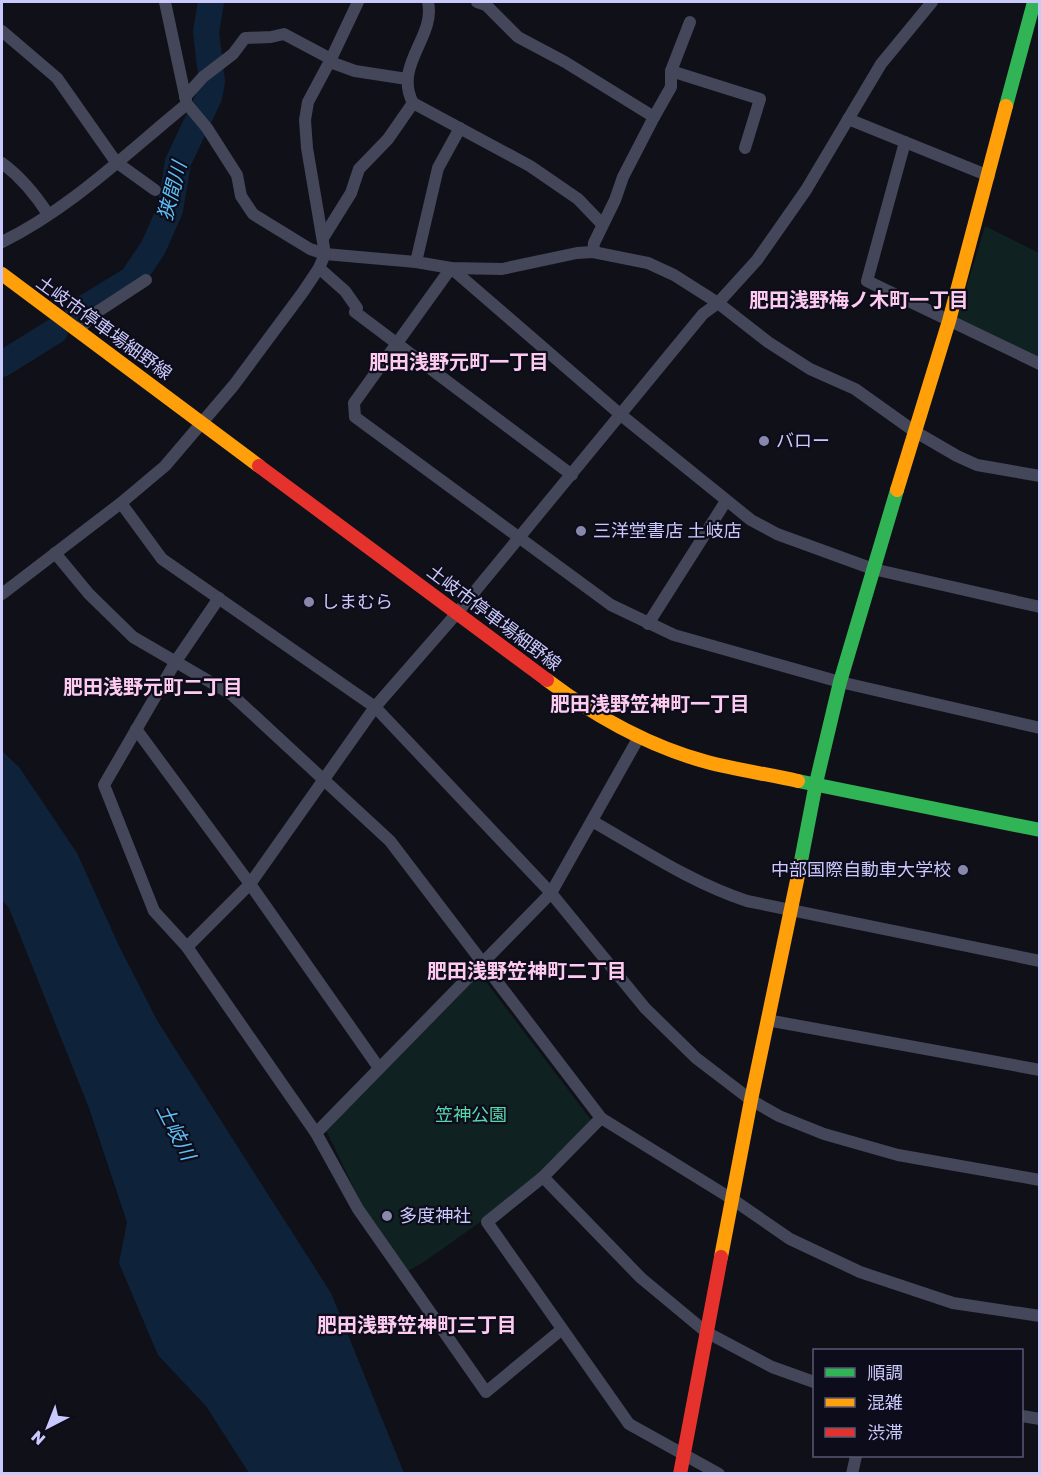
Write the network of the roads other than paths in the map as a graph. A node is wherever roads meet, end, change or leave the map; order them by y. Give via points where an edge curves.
1 (165, 2) edge
2 (358, 2) edge
3 (428, 2) edge
4 (477, 2) edge
5 (932, 2) edge
6 (1034, 2) edge
7 (690, 22) dead end
8 (2, 31) edge
9 (331, 60) junction
10 (671, 70) junction
11 (407, 79) junction
12 (413, 103) junction
13 (188, 104) junction
14 (654, 117) junction
15 (848, 118) junction
16 (460, 128) junction
17 (905, 142) junction
18 (745, 148) dead end
19 (117, 162) junction
20 (2, 163) edge
21 (989, 176) junction
22 (155, 190) dead end
23 (48, 214) junction
24 (602, 224) junction
25 (323, 238) junction
26 (2, 242) edge
27 (593, 252) junction
28 (325, 254) junction
29 (416, 262) junction
30 (319, 268) junction
31 (451, 268) junction
32 (2, 274) edge
33 (146, 280) dead end
34 (718, 303) junction
35 (949, 321) junction
36 (77, 330) junction
37 (398, 342) junction
38 (1040, 364) edge
39 (621, 415) junction
40 (203, 424) junction
41 (914, 431) junction
42 (572, 475) junction
43 (1040, 476) edge
44 (726, 501) junction
45 (121, 503) junction
46 (519, 539) junction
47 (55, 553) junction
48 (873, 569) junction
49 (2, 594) edge
50 (219, 598) junction
51 (1040, 607) edge
52 (458, 613) junction
53 (648, 624) junction
54 (176, 661) junction
55 (840, 682) junction
56 (375, 707) junction
57 (1040, 728) edge
58 (136, 729) junction
59 (639, 736) junction
60 (324, 780) junction
61 (816, 783) junction
62 (592, 821) junction
63 (1040, 830) edge
64 (250, 884) junction
65 (550, 893) junction
66 (792, 911) junction
67 (187, 947) junction
68 (483, 962) junction
69 (1040, 962) edge
70 (767, 1020) junction
71 (379, 1068) junction
72 (1040, 1070) edge
73 (751, 1100) junction
74 (601, 1118) junction
75 (316, 1133) junction
76 (543, 1177) junction
77 (1040, 1180) edge
78 (732, 1199) junction
79 (1040, 1316) edge
80 (561, 1330) junction
81 (706, 1332) junction
82 (813, 1382) edge
83 (1023, 1416) edge
84 (1040, 1419) edge
85 (683, 1454) junction
86 (856, 1457) edge
87 (680, 1473) edge
88 (719, 1473) edge
89 (852, 1473) edge

1 - 13 street
2 - 9 street
3 - 11 street via 430,15
4 - 14 street via 486,5 518,37
5 - 15 street via 881,64
6 - 21 street
7 - 10 street
8 - 19 street via 57,78
9 - 11 street via 355,71
9 - 13 street via 284,34 245,38 233,54 203,77
9 - 25 street via 308,102 305,120
10 - 14 street via 671,87
10 - 18 street via 760,99
11 - 12 street
12 - 16 street
12 - 25 street via 388,139 359,169 351,193
13 - 19 street
13 - 28 street via 237,175 241,196 253,214
14 - 24 street
15 - 17 street
15 - 34 street via 782,225
16 - 24 street via 513,156 578,199
16 - 29 street via 438,168
17 - 21 street
17 - 35 street via 867,281
19 - 22 street
19 - 23 street
20 - 23 street via 29,187
21 - 35 street
23 - 26 street
24 - 27 street
25 - 28 street
27 - 31 street via 502,269
27 - 34 street via 648,263
28 - 29 street
28 - 30 street
29 - 31 street
30 - 37 street via 352,299 355,312
30 - 40 street
31 - 37 street
31 - 39 street
32 - 36 street, 土岐市停車場細野線
33 - 36 street
34 - 39 street via 703,314
34 - 41 street via 768,342 810,369 855,389
35 - 38 street
35 - 41 street
36 - 40 street, 土岐市停車場細野線
37 - 42 street
37 - 46 street via 354,403 355,417
39 - 42 street
39 - 44 street
40 - 45 street via 165,466
40 - 52 street, 土岐市停車場細野線
41 - 43 street via 977,465
41 - 48 street
42 - 46 street
44 - 48 street via 777,534
44 - 53 street
45 - 47 street
45 - 50 street via 162,559
46 - 52 street
46 - 53 street via 610,605
47 - 49 street
47 - 54 street via 133,637
48 - 51 street
48 - 55 street
50 - 54 street
50 - 56 street
52 - 56 street
52 - 59 street, 土岐市停車場細野線 via 590,712
53 - 55 street via 674,635
54 - 58 street
54 - 60 street via 231,694
55 - 57 street
55 - 61 street
56 - 60 street
56 - 65 street
58 - 64 street
58 - 67 street via 104,785 154,911
59 - 61 street, 土岐市停車場細野線 via 707,762
59 - 62 street
60 - 64 street
60 - 68 street via 390,841
61 - 63 street, 土岐市停車場細野線
61 - 66 street
62 - 65 street
62 - 66 street via 721,892
64 - 67 street
64 - 71 street
65 - 68 street
65 - 73 street via 645,1008 696,1058
66 - 69 street
66 - 70 street
67 - 75 street
68 - 71 street
68 - 74 street
70 - 72 street
70 - 73 street
71 - 75 street
73 - 77 street via 824,1134 898,1155
73 - 78 street
74 - 76 street
74 - 78 street
75 - 80 street via 358,1209 486,1392
76 - 80 street via 487,1222
76 - 81 street via 641,1278
78 - 79 street via 790,1239 860,1272 953,1303
78 - 81 street
80 - 85 street via 629,1424
81 - 82 street via 772,1367
81 - 85 street
83 - 84 street
85 - 87 street
85 - 88 street
86 - 89 street

